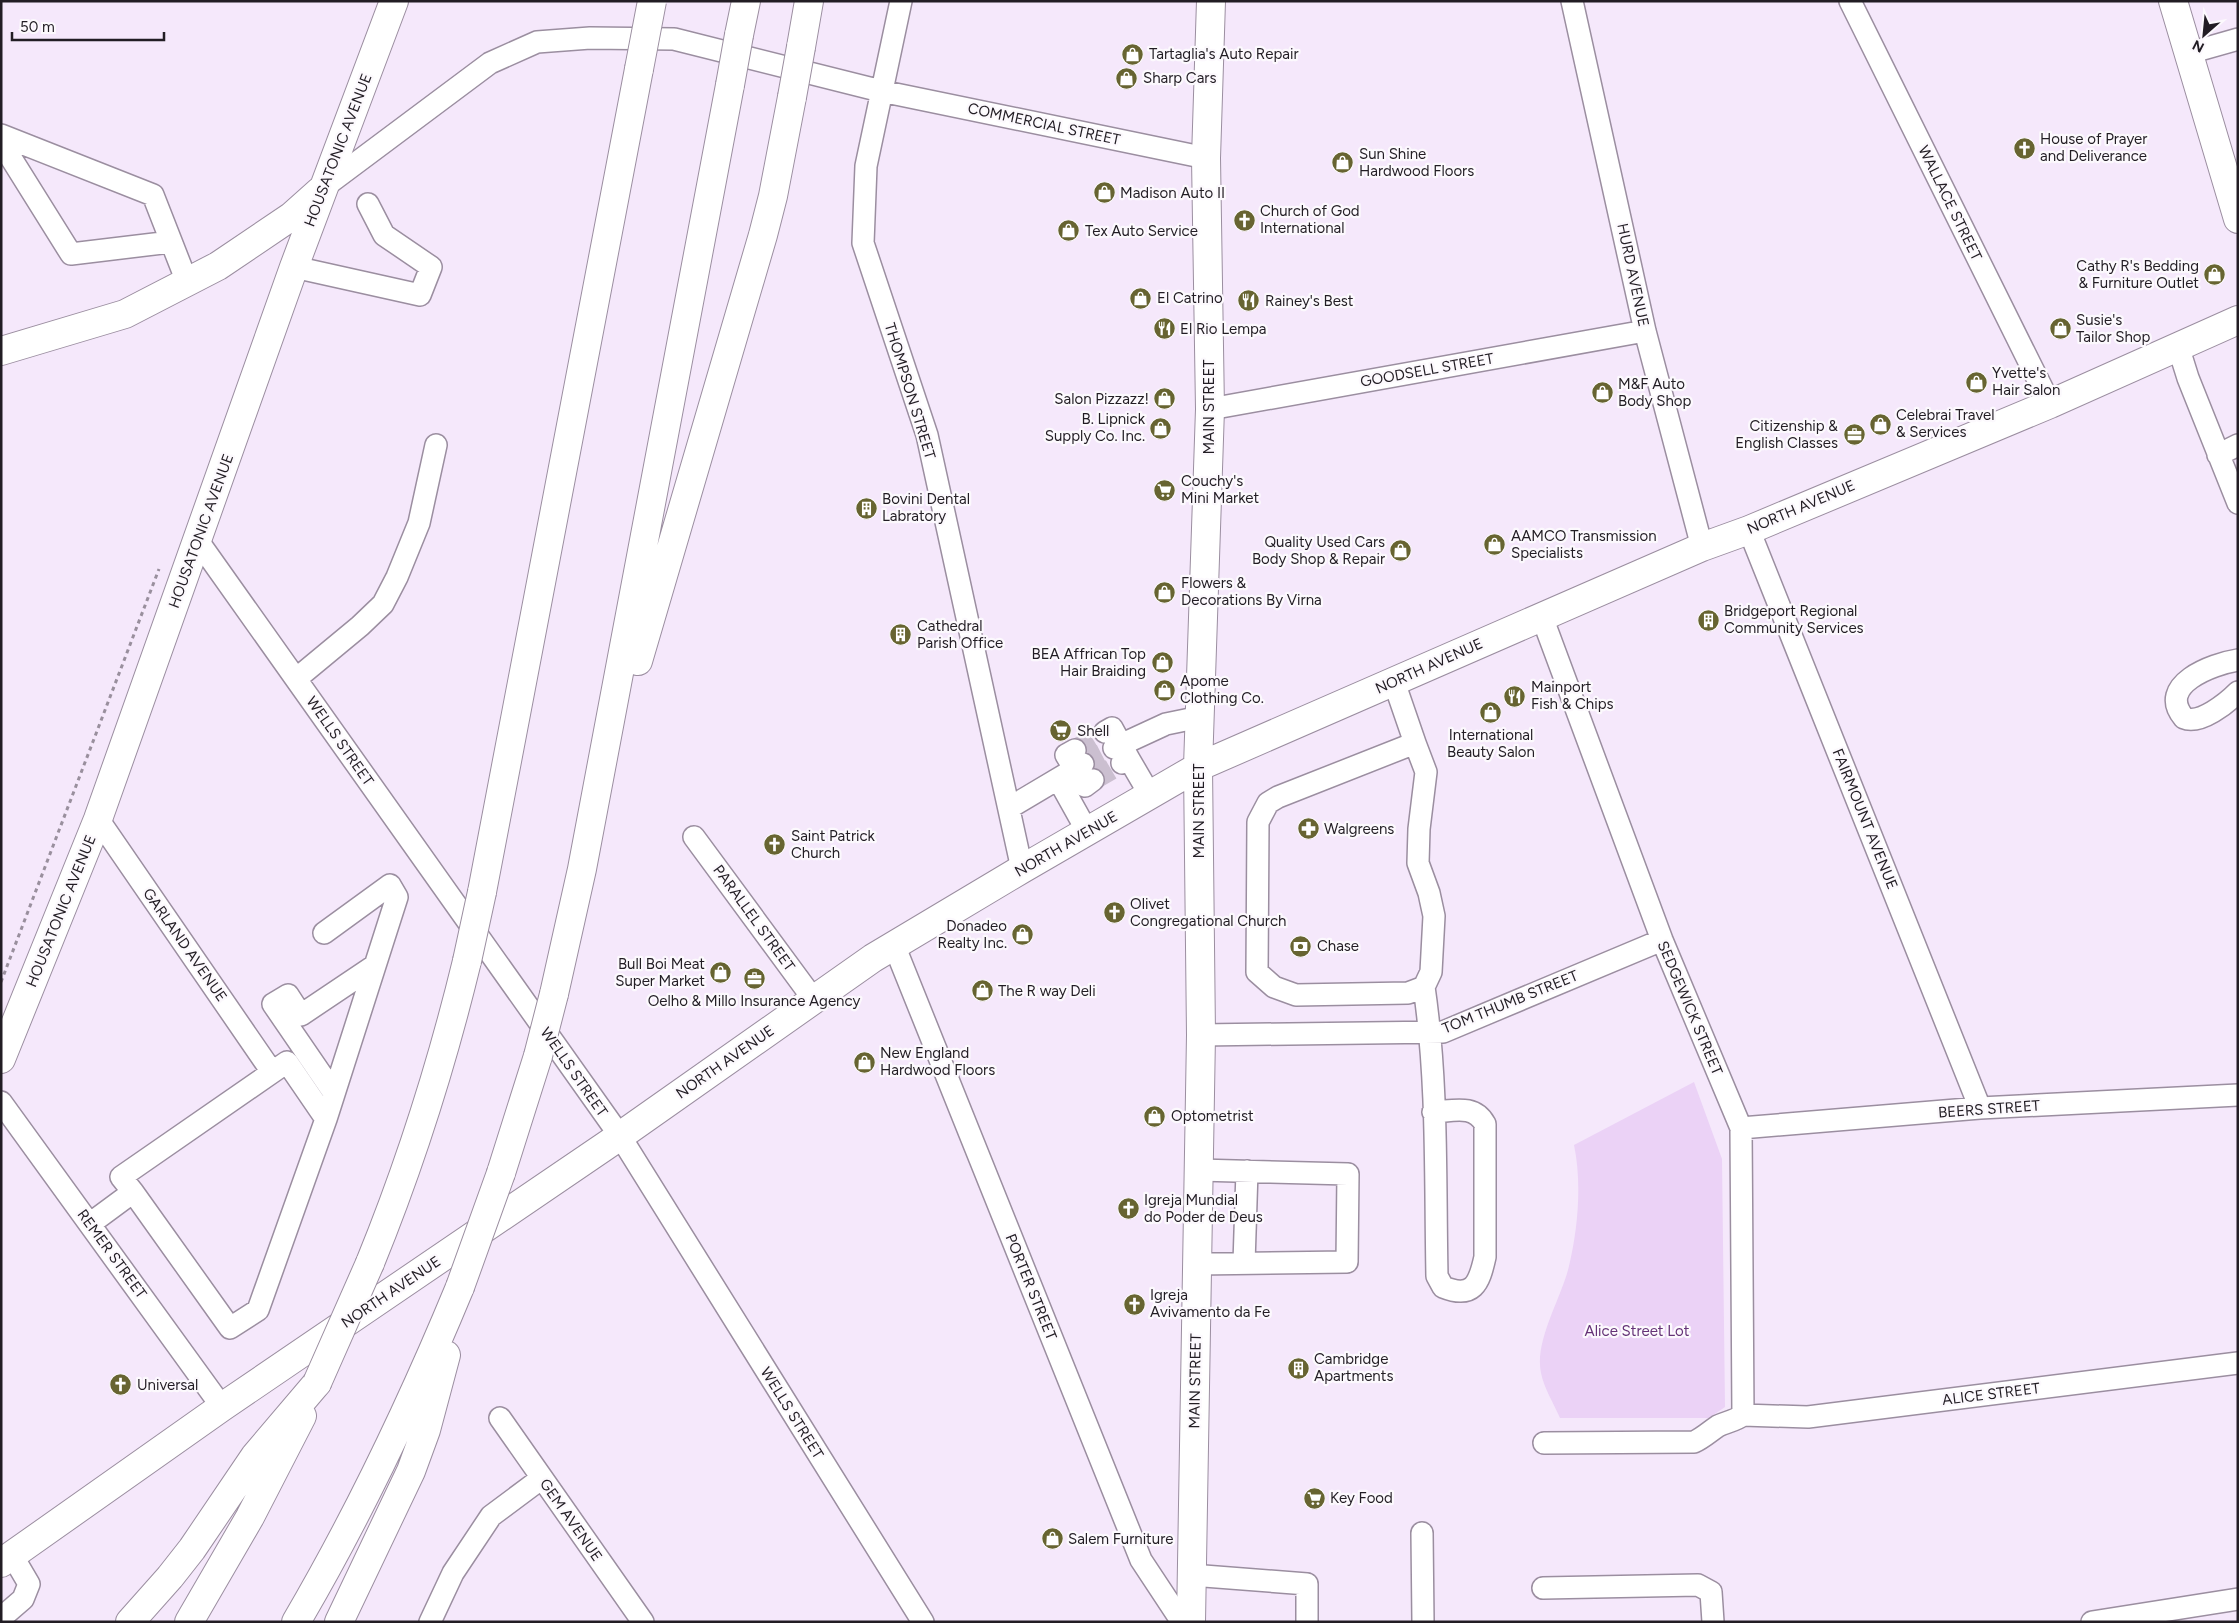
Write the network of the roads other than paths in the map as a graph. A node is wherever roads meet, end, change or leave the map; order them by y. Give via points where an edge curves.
1 (394, 1) edge
2 (652, 1) edge
3 (746, 1) edge
4 (809, 1) edge
5 (901, 1) edge
6 (1211, 1) edge
7 (1572, 1) edge
8 (1850, 1) edge
9 (2173, 1) edge
10 (2238, 39) edge
11 (2189, 53) junction
12 (882, 91) junction
13 (1, 135) edge
14 (1, 142) edge
15 (1206, 158) junction
16 (324, 187) junction
17 (368, 204) dead end
18 (2238, 219) edge
19 (172, 242) junction
20 (294, 268) junction
21 (187, 282) junction
22 (2238, 320) edge
23 (1645, 331) junction
24 (2178, 346) junction
25 (1, 350) edge
26 (2050, 404) junction
27 (1210, 409) junction
28 (436, 445) dead end
29 (2238, 445) edge
30 (2218, 455) junction
31 (2238, 503) edge
32 (1749, 530) junction
33 (198, 541) junction
34 (1702, 547) junction
35 (1542, 617) junction
36 (2238, 660) edge
37 (296, 679) junction
38 (1394, 682) junction
39 (2238, 692) edge
40 (1200, 716) junction
41 (1415, 743) junction
42 (1198, 767) junction
43 (1150, 795) junction
44 (596, 796) junction
45 (1009, 808) junction
46 (98, 819) junction
47 (1087, 832) junction
48 (694, 837) dead end
49 (1022, 869) junction
50 (324, 933) dead end
51 (1662, 940) junction
52 (894, 945) junction
53 (374, 966) junction
54 (1424, 987) junction
55 (814, 1000) junction
56 (1430, 1032) junction
57 (1201, 1035) junction
58 (1, 1059) edge
59 (272, 1072) junction
60 (334, 1093) junction
61 (2238, 1095) edge
62 (1, 1102) edge
63 (1980, 1108) junction
64 (1433, 1112) junction
65 (326, 1119) junction
66 (1741, 1128) junction
67 (620, 1136) junction
68 (1199, 1170) junction
69 (1247, 1171) junction
70 (133, 1192) junction
71 (91, 1223) junction
72 (1244, 1262) junction
73 (1197, 1264) junction
74 (460, 1287) junction
75 (2238, 1363) edge
76 (318, 1384) junction
77 (222, 1407) junction
78 (1743, 1416) junction
79 (500, 1418) dead end
80 (1544, 1443) dead end
81 (542, 1478) junction
82 (1422, 1533) dead end
83 (7, 1559) edge
84 (1191, 1575) junction
85 (1543, 1588) dead end
86 (2238, 1599) edge
87 (1, 1618) edge
88 (130, 1622) edge
89 (189, 1622) edge
90 (296, 1622) edge
91 (339, 1622) edge
92 (430, 1622) edge
93 (643, 1622) edge
94 (923, 1622) edge
95 (1182, 1622) edge
96 (1192, 1622) edge
97 (1307, 1622) edge
98 (1423, 1622) edge
99 (1713, 1622) edge
100 (2092, 1622) edge

1 - 16 main road, HOUSATONIC AVENUE
2 - 76 main road, bridge via 467,961 421,1124 370,1263
3 - 44 main road, bridge
4 - 44 main road, bridge via 763,235
5 - 12 street, THOMPSON STREET
6 - 15 main road, MAIN STREET
7 - 23 street, HURD AVENUE
8 - 26 street, WALLACE STREET
9 - 11 main road
10 - 11 street
11 - 18 main road
12 - 15 street, COMMERCIAL STREET
12 - 16 street, COMMERCIAL STREET via 674,39 590,38 537,42 490,63
12 - 45 street, THOMPSON STREET via 866,166 862,243 927,435
13 - 19 street via 153,195
14 - 19 street via 71,254
15 - 27 main road, MAIN STREET
16 - 20 main road, HOUSATONIC AVENUE
16 - 21 main road via 292,216 218,266
17 - 20 street via 384,235 431,267 420,295
19 - 21 street
20 - 33 main road, HOUSATONIC AVENUE
21 - 25 main road via 125,314
22 - 24 main road, NORTH AVENUE
23 - 27 street, GOODSELL STREET
23 - 34 street, HURD AVENUE
24 - 26 main road, NORTH AVENUE
24 - 30 street
26 - 32 main road, NORTH AVENUE
27 - 40 main road, MAIN STREET
28 - 37 street via 419,523 383,604
29 - 30 street
30 - 31 street
32 - 34 main road, NORTH AVENUE
32 - 63 street, FAIRMOUNT AVENUE
33 - 37 street, WELLS STREET
33 - 46 main road, HOUSATONIC AVENUE
34 - 35 main road, NORTH AVENUE
35 - 38 main road, NORTH AVENUE
35 - 51 street, SEDGEWICK STREET
36 - 39 street via 2183,683 2176,693 2176,704 2184,718 2195,720 2222,707
37 - 67 street, WELLS STREET
38 - 41 street
38 - 42 main road, NORTH AVENUE
40 - 42 main road, MAIN STREET
40 - 43 street via 1166,724 1118,749
41 - 54 street via 1426,772 1418,863 1434,916 1431,972
41 - 54 street via 1268,803 1258,822 1257,972 1274,987 1296,994 1408,993
42 - 43 main road, NORTH AVENUE
42 - 57 main road, MAIN STREET
43 - 47 main road, NORTH AVENUE
44 - 74 main road, bridge via 538,1056
45 - 47 street via 1077,768
45 - 49 street, THOMPSON STREET
46 - 58 main road, HOUSATONIC AVENUE
46 - 59 street, GARLAND AVENUE
47 - 49 main road, NORTH AVENUE
48 - 55 street, PARALLEL STREET
49 - 52 main road, NORTH AVENUE
50 - 53 street via 390,885 397,896
51 - 56 street, TOM THUMB STREET via 1443,1032
51 - 66 street, SEDGEWICK STREET
52 - 55 main road, NORTH AVENUE
52 - 95 street, PORTER STREET via 1141,1560
53 - 60 street
53 - 60 street via 301,1015 288,995 273,1004
54 - 56 street
55 - 67 main road, NORTH AVENUE
56 - 57 street, TOM THUMB STREET
56 - 64 street
57 - 68 main road, MAIN STREET
59 - 65 street via 287,1062
59 - 70 street via 121,1177
60 - 65 street
61 - 63 street, BEERS STREET
62 - 71 street, REMER STREET
63 - 66 street, BEERS STREET
64 - 64 street via 1437,1276 1443,1287 1466,1292 1476,1286 1486,1258 1485,1124 1480,1115 1468,1110
65 - 70 street via 258,1310 230,1328
66 - 78 street, SEDGEWICK STREET
67 - 77 main road, NORTH AVENUE
67 - 94 street, WELLS STREET
68 - 69 street
68 - 73 main road, MAIN STREET
69 - 72 street
69 - 72 street via 1348,1174 1347,1262
70 - 71 street
71 - 77 street, REMER STREET
72 - 73 street
73 - 84 main road, MAIN STREET
74 - 90 main road via 424,1375 364,1502
74 - 91 main road via 426,1430 411,1471
75 - 78 street, ALICE STREET via 1808,1417
76 - 88 main road via 255,1456 170,1577
76 - 89 main road via 250,1517
77 - 83 main road, NORTH AVENUE
78 - 80 street via 1718,1426 1694,1442
79 - 81 street, GEM AVENUE
81 - 92 street via 491,1516 453,1573
81 - 93 street, GEM AVENUE
82 - 98 street
83 - 87 street via 29,1584 23,1599
84 - 96 main road, MAIN STREET
84 - 97 street via 1307,1584
85 - 99 street via 1698,1586 1711,1592
86 - 100 street

